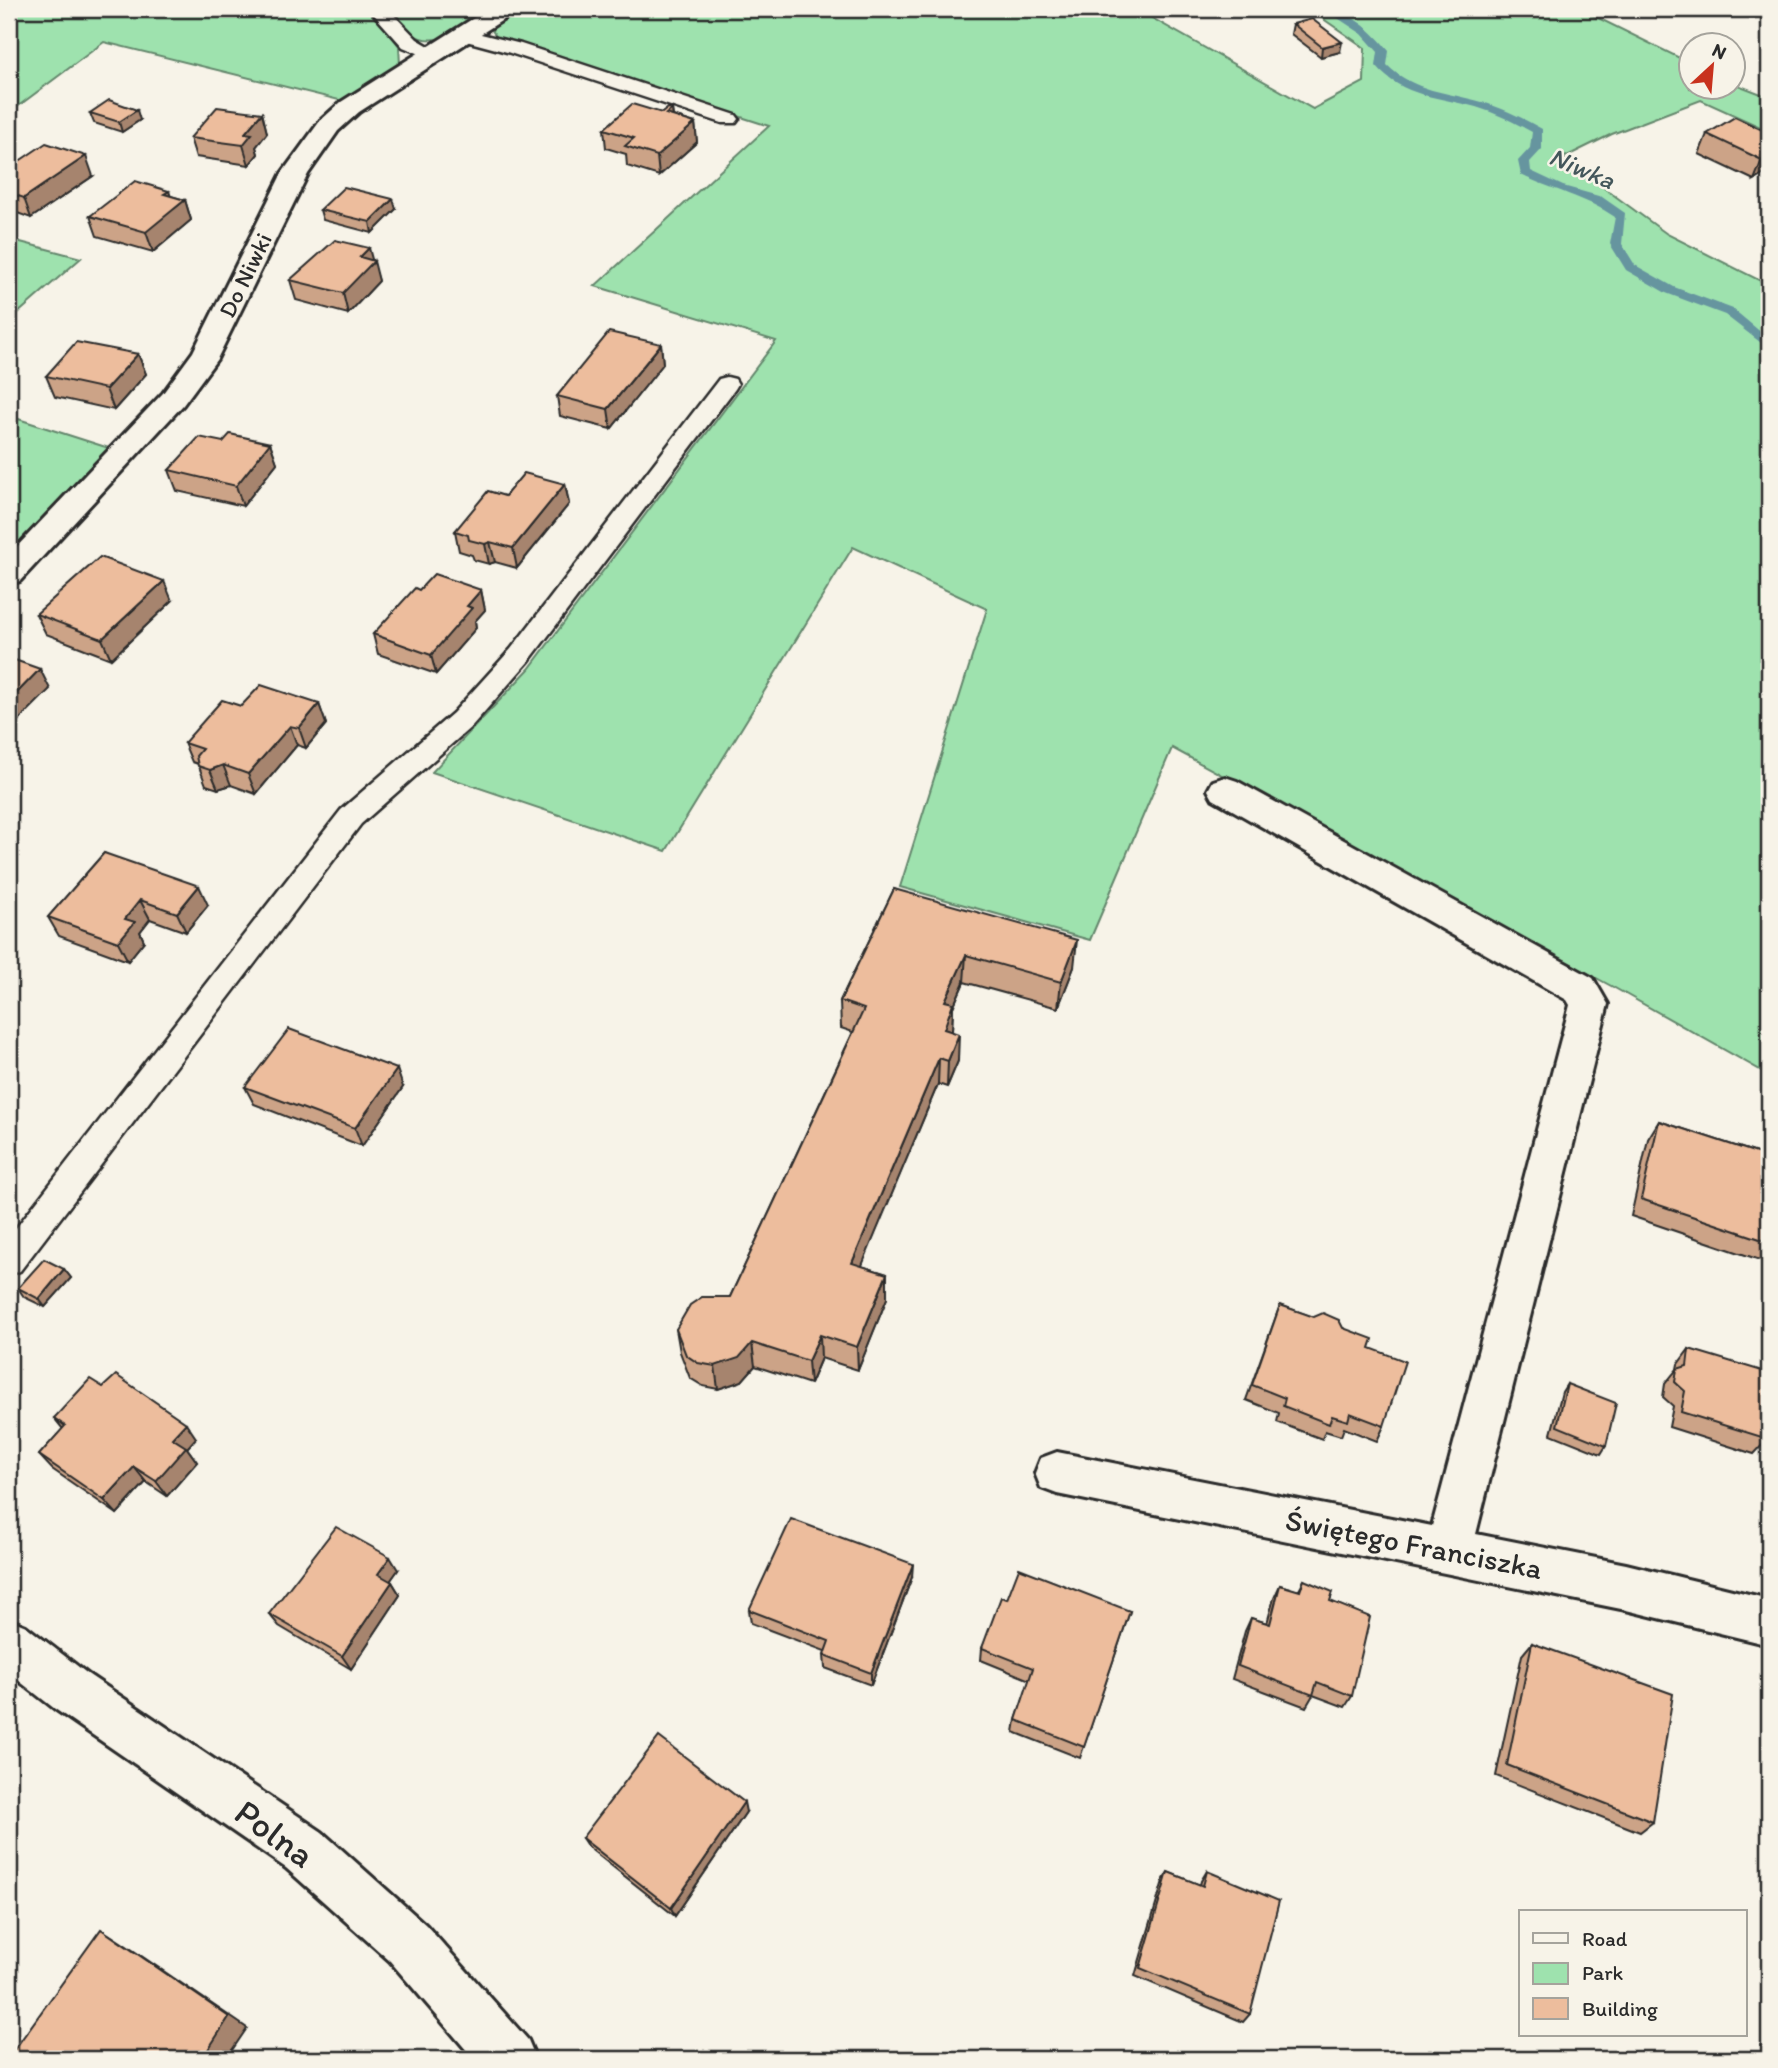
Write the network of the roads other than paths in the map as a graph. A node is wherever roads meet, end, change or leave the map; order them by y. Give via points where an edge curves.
1 (378, 9) edge
2 (504, 9) edge
3 (460, 34) junction
4 (432, 53) junction
5 (729, 119) dead end
6 (727, 384) dead end
7 (9, 574) edge
8 (1225, 790) dead end
9 (9, 1261) edge
10 (1057, 1473) dead end
11 (1450, 1550) junction
12 (1769, 1622) edge
13 (9, 1643) edge
14 (509, 2059) edge

1 - 4 lane via 410,43
2 - 3 street, Do Niwki
3 - 4 street, Do Niwki
3 - 5 lane
4 - 7 street, Do Niwki via 329,126 295,173 207,353 173,399
6 - 9 lane via 520,655 462,719 351,817
8 - 11 street via 1580,989 1589,1004
10 - 11 street, Świętego Franciszka
11 - 12 street, Świętego Franciszka
13 - 14 street, Polna via 72,1692 304,1850 408,1943

